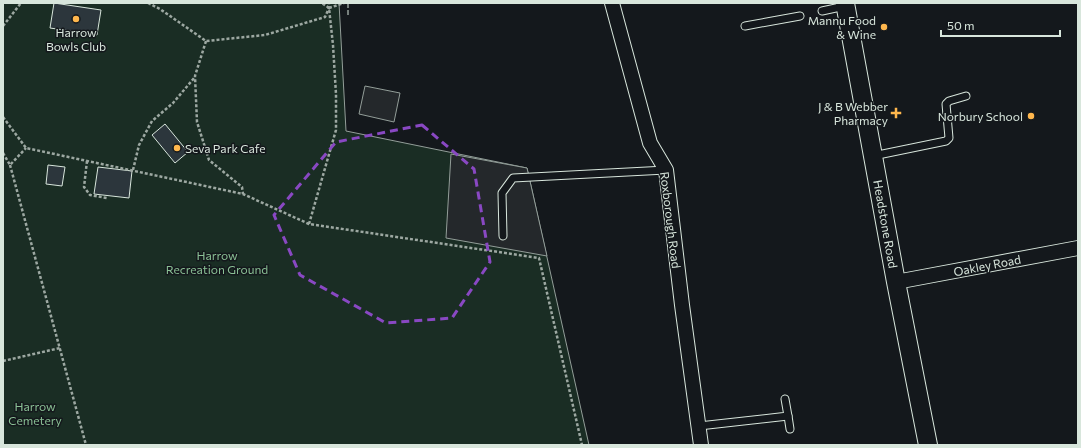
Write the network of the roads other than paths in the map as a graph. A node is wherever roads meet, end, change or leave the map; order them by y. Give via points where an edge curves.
1 (612, 3) edge
2 (845, 4) edge
3 (822, 11) dead end
4 (800, 16) dead end
5 (745, 26) dead end
6 (966, 96) dead end
7 (873, 156) junction
8 (666, 170) junction
9 (503, 236) dead end
10 (1078, 248) edge
11 (896, 282) junction
12 (785, 399) dead end
13 (788, 416) junction
14 (699, 426) junction
15 (790, 429) dead end
16 (701, 445) edge
17 (928, 445) edge

1 - 8 street, Roxborough Road via 650,143
2 - 3 lane
2 - 7 street, Headstone Road
4 - 5 lane
6 - 7 lane via 946,104 949,138 946,142
7 - 11 street, Headstone Road
8 - 9 lane via 513,178 502,192
8 - 14 street, Roxborough Road
10 - 11 street, Oakley Road
11 - 17 street, Headstone Road
12 - 13 lane
13 - 14 lane
13 - 15 lane
14 - 16 street, Roxborough Road

